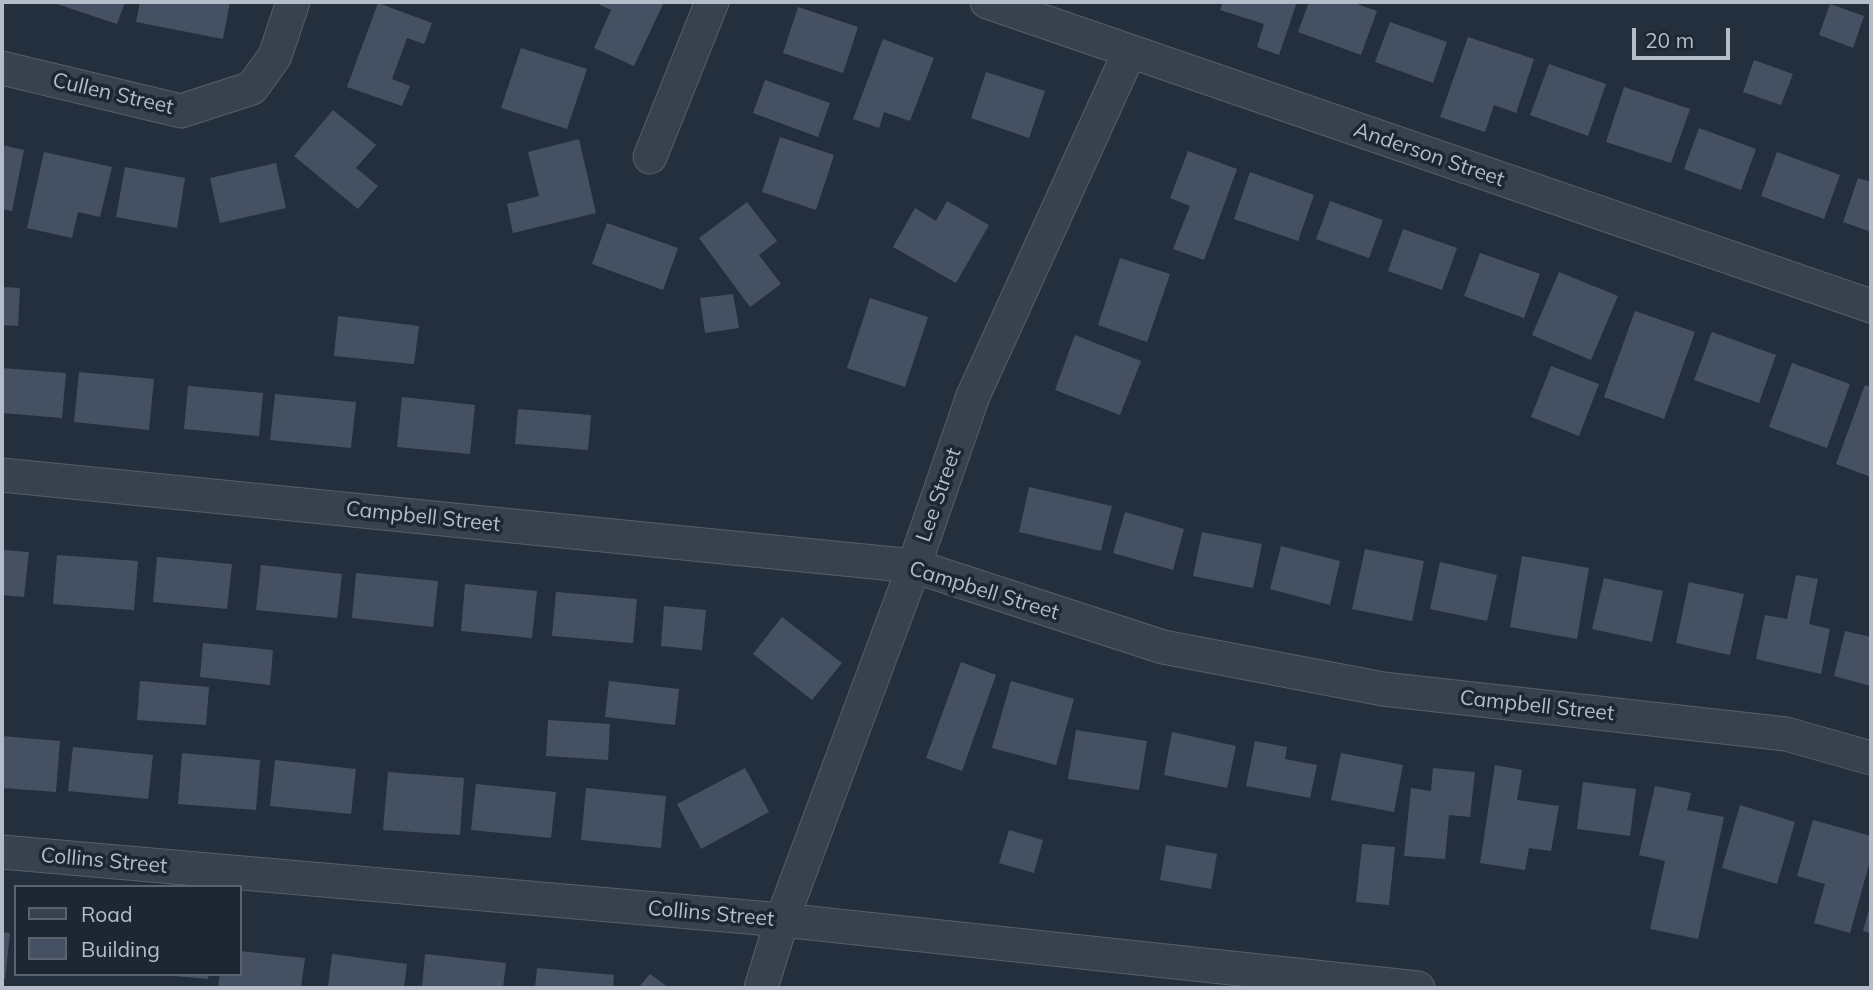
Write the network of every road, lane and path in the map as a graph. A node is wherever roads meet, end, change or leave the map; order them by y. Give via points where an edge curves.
1 (293, 2) edge
2 (712, 2) edge
3 (987, 2) edge
4 (1129, 52) junction
5 (2, 68) edge
6 (650, 157) dead end
7 (1871, 306) edge
8 (2, 475) edge
9 (914, 566) junction
10 (1871, 758) edge
11 (2, 852) edge
12 (782, 920) junction
13 (761, 988) edge
14 (1418, 988) edge

1 - 5 street, Cullen Street via 275,56 252,88 181,111
2 - 6 street
3 - 4 street, Anderson Street
4 - 7 street, Anderson Street
4 - 9 street, Lee Street via 973,396
8 - 9 street, Campbell Street
9 - 10 street, Campbell Street via 1163,647 1382,689 1786,734
9 - 12 street, Lee Street
11 - 12 street, Collins Street
12 - 13 street, Lee Street
12 - 14 street, Collins Street

